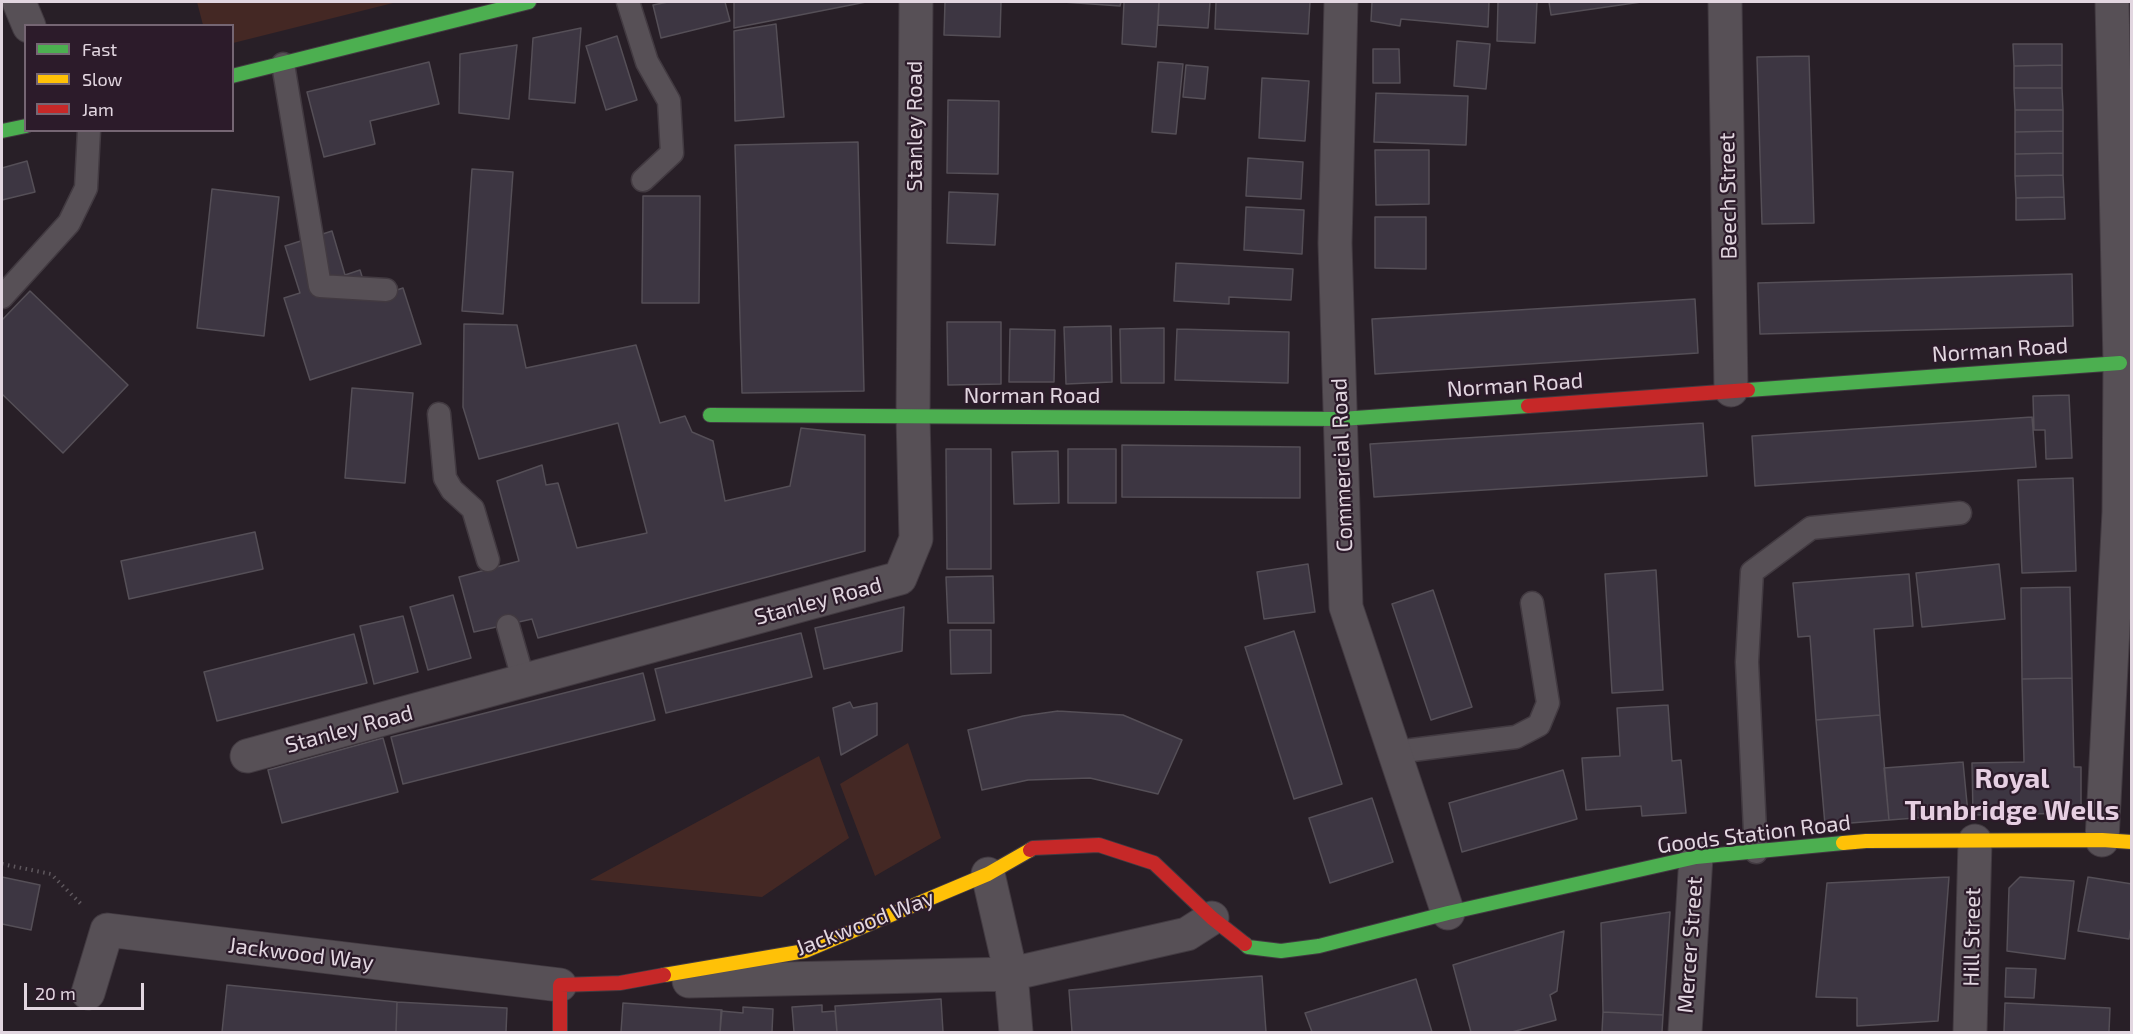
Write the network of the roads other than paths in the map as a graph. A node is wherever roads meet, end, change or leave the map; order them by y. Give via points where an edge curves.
1 (19, 2) edge
2 (530, 2) edge
3 (628, 2) edge
4 (916, 2) edge
5 (1341, 2) edge
6 (1725, 2) edge
7 (2119, 19) edge
8 (28, 24) edge
9 (283, 64) junction
10 (234, 76) edge
11 (24, 126) edge
12 (2, 132) edge
13 (89, 132) edge
14 (643, 180) dead end
15 (386, 290) dead end
16 (2, 297) edge
17 (2120, 363) junction
18 (1731, 390) junction
19 (439, 414) dead end
20 (710, 415) dead end
21 (913, 417) junction
22 (1341, 419) junction
23 (2125, 512) edge
24 (1960, 513) dead end
25 (489, 560) dead end
26 (1532, 603) dead end
27 (508, 626) dead end
28 (524, 682) junction
29 (1396, 752) junction
30 (247, 756) dead end
31 (1975, 841) junction
32 (2117, 841) edge
33 (1756, 852) junction
34 (1696, 857) junction
35 (988, 874) junction
36 (1448, 913) junction
37 (1212, 918) junction
38 (1319, 946) joint
39 (1011, 974) junction
40 (620, 983) junction
41 (560, 986) junction
42 (88, 993) dead end
43 (560, 1032) edge
44 (1016, 1032) edge
45 (1685, 1032) edge
46 (1970, 1032) edge

1 - 8 street
2 - 9 street
3 - 14 lane via 647,62 669,101 672,153
4 - 21 street, Stanley Road
5 - 22 street, Commercial Road via 1335,243
6 - 18 street, Beech Street
7 - 17 street
9 - 10 street
9 - 15 lane via 320,286
11 - 12 street
13 - 16 lane via 86,188 69,223
17 - 18 street, Norman Road
17 - 23 street
18 - 22 street, Norman Road
19 - 25 lane via 445,478 473,509
20 - 21 street, Norman Road
21 - 22 street, Norman Road
21 - 28 street, Stanley Road via 916,539 900,578
22 - 29 street, Commercial Road via 1346,608
23 - 32 street
24 - 33 lane via 1811,528 1752,572 1747,662
26 - 29 lane via 1548,703 1539,725 1516,737
27 - 28 lane
28 - 30 street, Stanley Road
29 - 36 street, Commercial Road
31 - 32 street, Goods Station Road
31 - 33 street, Goods Station Road via 1866,841
31 - 46 street, Hill Street
33 - 34 street, Goods Station Road
34 - 36 street, Goods Station Road
34 - 45 street, Mercer Street
35 - 37 street, Jackwood Way via 1033,848 1099,845 1154,863
35 - 39 street
35 - 40 street, Jackwood Way via 805,951
36 - 38 street, Goods Station Road
37 - 38 street, Jackwood Way via 1248,946 1281,951
37 - 39 street via 1187,934
39 - 40 street
39 - 44 street
40 - 41 street, Jackwood Way
41 - 42 street, Jackwood Way via 107,930
41 - 43 street

